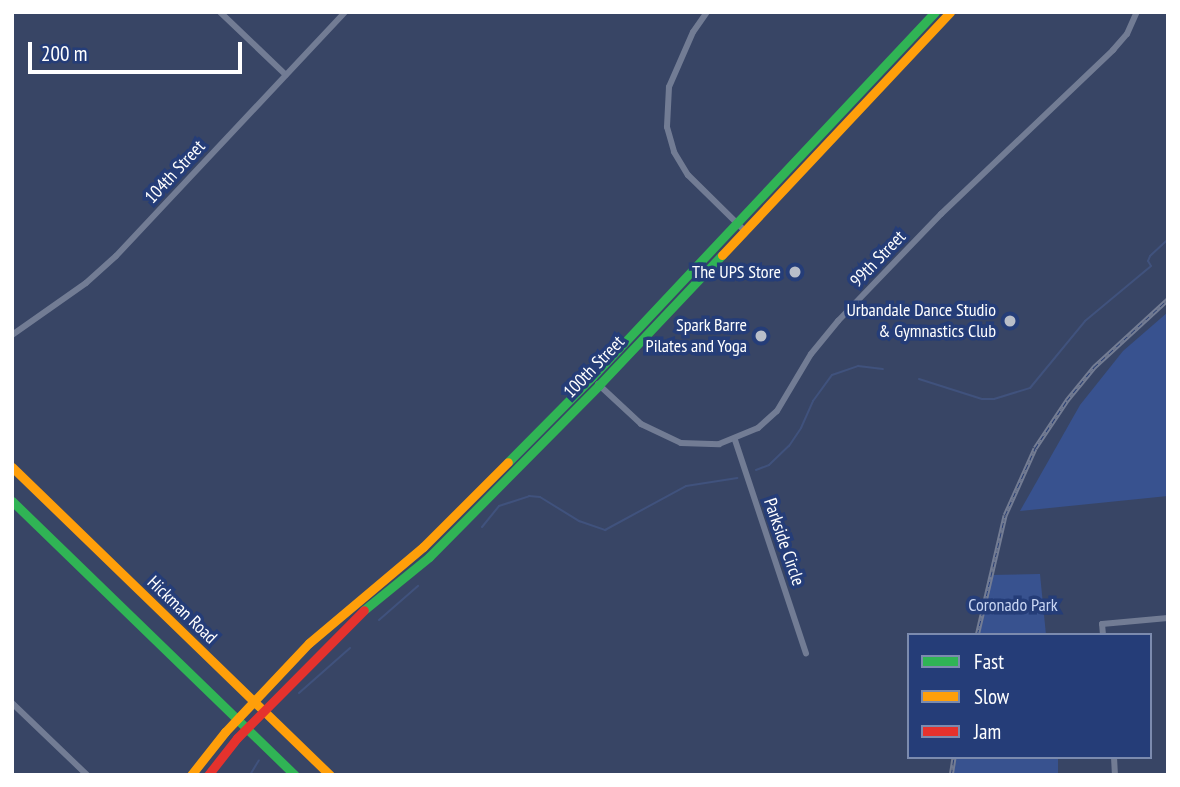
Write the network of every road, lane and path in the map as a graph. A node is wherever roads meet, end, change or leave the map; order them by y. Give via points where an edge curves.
1 (220, 12) edge
2 (345, 12) edge
3 (707, 12) edge
4 (935, 12) edge
5 (950, 12) edge
6 (1138, 12) edge
7 (286, 75) junction
8 (737, 223) junction
9 (745, 231) junction
10 (12, 335) edge
11 (595, 381) junction
12 (735, 440) junction
13 (12, 467) edge
14 (12, 501) edge
15 (1168, 618) edge
16 (1103, 633) edge
17 (806, 654) dead end
18 (254, 701) junction
19 (12, 703) edge
20 (263, 710) junction
21 (237, 719) junction
22 (246, 728) junction
23 (87, 775) edge
24 (191, 775) edge
25 (208, 775) edge
26 (295, 775) edge
27 (330, 775) edge

1 - 7 street
2 - 7 street, 104th Street
3 - 8 street via 674,74 666,102 667,127 674,152 688,175
4 - 8 main road, 100th Street
5 - 9 main road, 100th Street
6 - 12 street, 99th Street via 1113,50 941,214 838,321 811,354 777,411
7 - 10 street, 104th Street via 109,263
8 - 9 street
8 - 11 main road, 100th Street
9 - 11 main road, 100th Street
11 - 12 street, 99th Street via 641,424 668,440 706,446
11 - 18 main road, 100th Street via 423,547 347,608
11 - 20 main road, 100th Street via 429,557 354,618
12 - 17 street, Parkside Circle
13 - 18 main road, Hickman Road
14 - 21 main road
15 - 16 street via 1102,624
18 - 20 main road, Hickman Road
18 - 21 main road, 100th Street
19 - 23 street
20 - 22 main road, 100th Street
20 - 27 main road, Hickman Road
21 - 22 main road
21 - 24 main road, 100th Street
22 - 25 main road, 100th Street
22 - 26 main road

